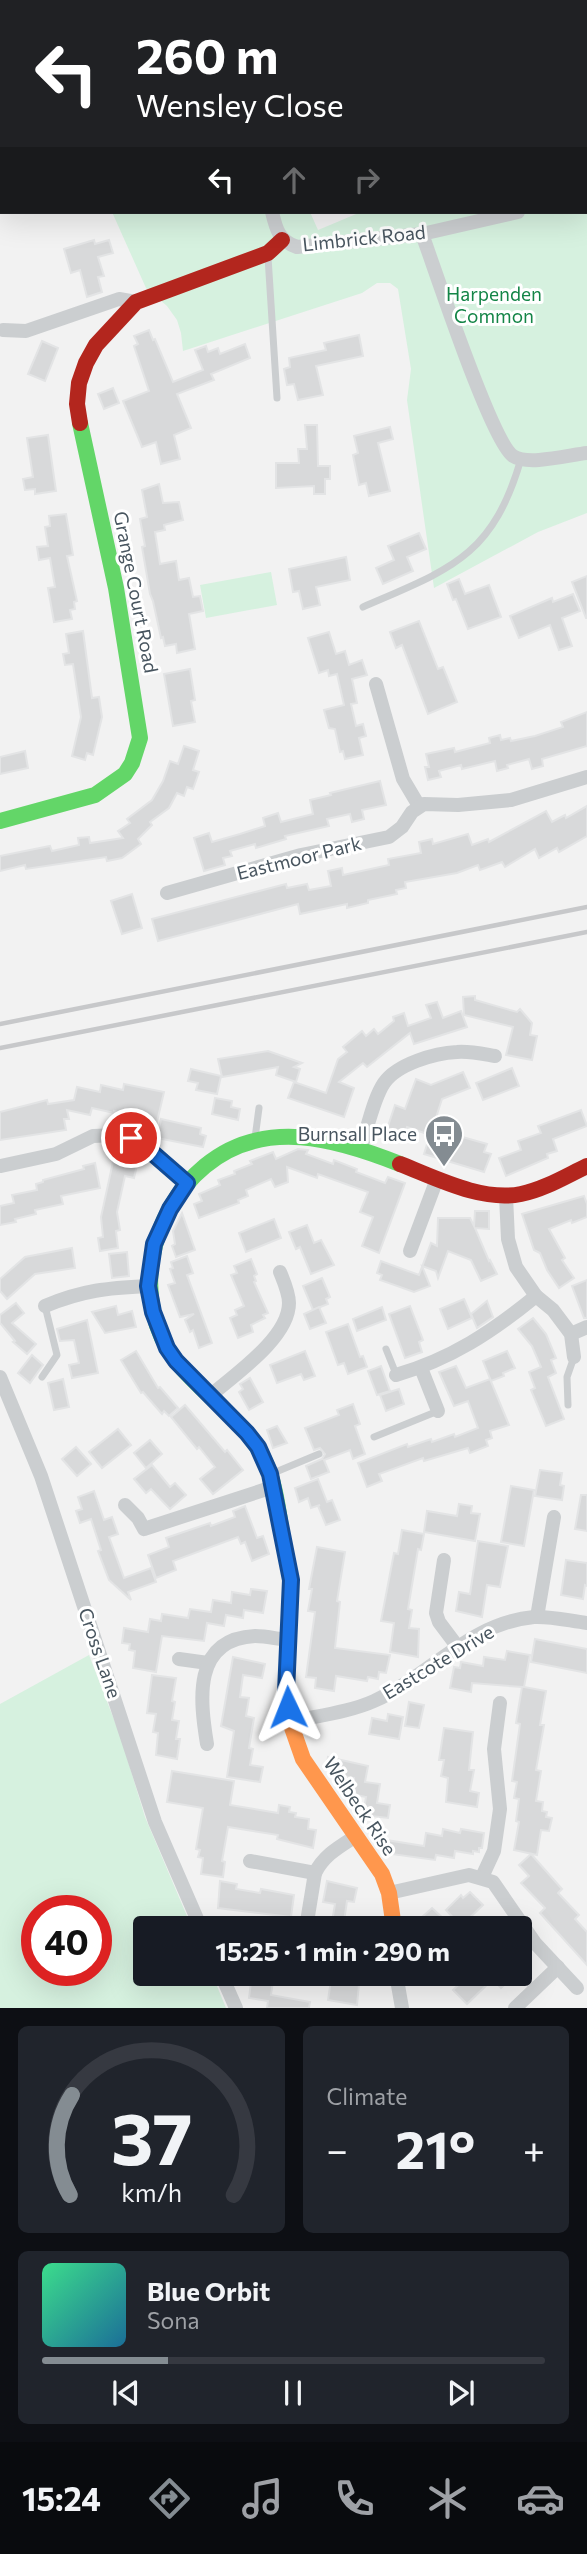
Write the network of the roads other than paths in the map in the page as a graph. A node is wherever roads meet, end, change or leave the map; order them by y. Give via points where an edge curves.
1 (273, 214) edge
2 (509, 214) edge
3 (422, 234) junction
4 (282, 240) junction
5 (268, 253) junction
6 (136, 302) junction
7 (1, 334) edge
8 (277, 398) dead end
9 (587, 453) edge
10 (520, 459) junction
11 (363, 607) dead end
12 (376, 684) dead end
13 (587, 777) edge
14 (419, 806) junction
15 (0, 821) edge
16 (167, 893) dead end
17 (495, 1056) dead end
18 (260, 1108) dead end
19 (255, 1139) junction
20 (360, 1150) junction
21 (1, 1166) edge
22 (587, 1166) edge
23 (437, 1179) junction
24 (187, 1183) junction
25 (506, 1196) junction
26 (410, 1251) dead end
27 (281, 1272) dead end
28 (148, 1286) junction
29 (536, 1297) junction
30 (45, 1306) joint
31 (587, 1327) edge
32 (571, 1334) junction
33 (386, 1349) dead end
34 (574, 1357) joint
35 (421, 1368) junction
36 (396, 1375) joint
37 (0, 1377) edge
38 (42, 1377) dead end
39 (210, 1396) junction
40 (568, 1405) dead end
41 (438, 1411) joint
42 (374, 1437) dead end
43 (319, 1454) dead end
44 (272, 1480) junction
45 (124, 1505) dead end
46 (554, 1517) dead end
47 (444, 1560) dead end
48 (537, 1617) junction
49 (587, 1623) edge
50 (288, 1640) junction
51 (457, 1646) junction
52 (179, 1659) dead end
53 (208, 1663) junction
54 (500, 1703) dead end
55 (290, 1722) junction
56 (207, 1744) dead end
57 (356, 1836) junction
58 (250, 1861) dead end
59 (315, 1873) junction
60 (482, 1877) junction
61 (389, 1893) junction
62 (196, 1916) edge
63 (308, 1916) edge
64 (392, 1916) edge
65 (558, 1967) junction
66 (226, 1986) edge
67 (398, 1986) edge
68 (577, 1988) dead end
69 (236, 2008) edge
70 (402, 2008) edge
71 (515, 2008) edge

1 - 4 street, Limbrick Road
2 - 3 street, Limbrick Road
3 - 4 street, Limbrick Road via 303,247
3 - 10 street via 497,433 502,444
4 - 5 street
5 - 6 street
5 - 8 lane
6 - 7 street via 119,299 26,331
6 - 15 street, Grange Court Road via 96,345 79,383 77,404 116,588 139,724 137,750 125,774 95,795
9 - 10 street
10 - 11 lane via 504,504 472,552 442,573
12 - 14 street via 403,779
13 - 14 street via 512,800
14 - 16 street, Eastmoor Park via 389,837 301,855
17 - 20 street via 456,1052 396,1070 382,1086
18 - 19 lane
19 - 20 street, Welbeck Rise via 299,1134
19 - 24 street, Welbeck Rise via 218,1156
20 - 23 street, Welbeck Rise
21 - 24 street via 57,1154 93,1136 118,1135 141,1143
22 - 25 street via 537,1189
23 - 25 street, Welbeck Rise
23 - 26 street
24 - 28 street, Welbeck Rise via 154,1244
25 - 29 street via 510,1252
27 - 39 street via 289,1302 280,1331
28 - 30 street via 83,1292
28 - 39 street, Welbeck Rise via 167,1348
29 - 32 street
29 - 35 street via 494,1330
30 - 38 lane via 57,1355
31 - 32 street
32 - 34 street
33 - 36 lane
34 - 40 lane via 567,1377
35 - 36 street
35 - 41 street
37 - 62 street, Cross Lane via 41,1476 155,1822
39 - 44 street, Welbeck Rise via 258,1447
41 - 42 lane
43 - 44 lane
44 - 45 street via 144,1529
44 - 50 street, Welbeck Rise via 291,1580
46 - 48 street
47 - 51 street via 436,1614
48 - 49 street, Eastcote Drive
48 - 51 street, Eastcote Drive via 498,1625
50 - 53 street via 242,1638 221,1649
50 - 55 street, Welbeck Rise
51 - 55 street, Eastcote Drive via 372,1702
52 - 53 street
53 - 56 street via 201,1693
54 - 60 street via 494,1749 500,1809 494,1851
55 - 57 street, Welbeck Rise via 303,1759
57 - 59 street via 329,1853
57 - 61 street, Welbeck Rise
58 - 59 street
59 - 63 street
60 - 61 street via 469,1875
60 - 65 street via 493,1882 535,1943
61 - 64 street, Welbeck Rise
65 - 68 street
65 - 71 street
66 - 69 street
67 - 70 street

